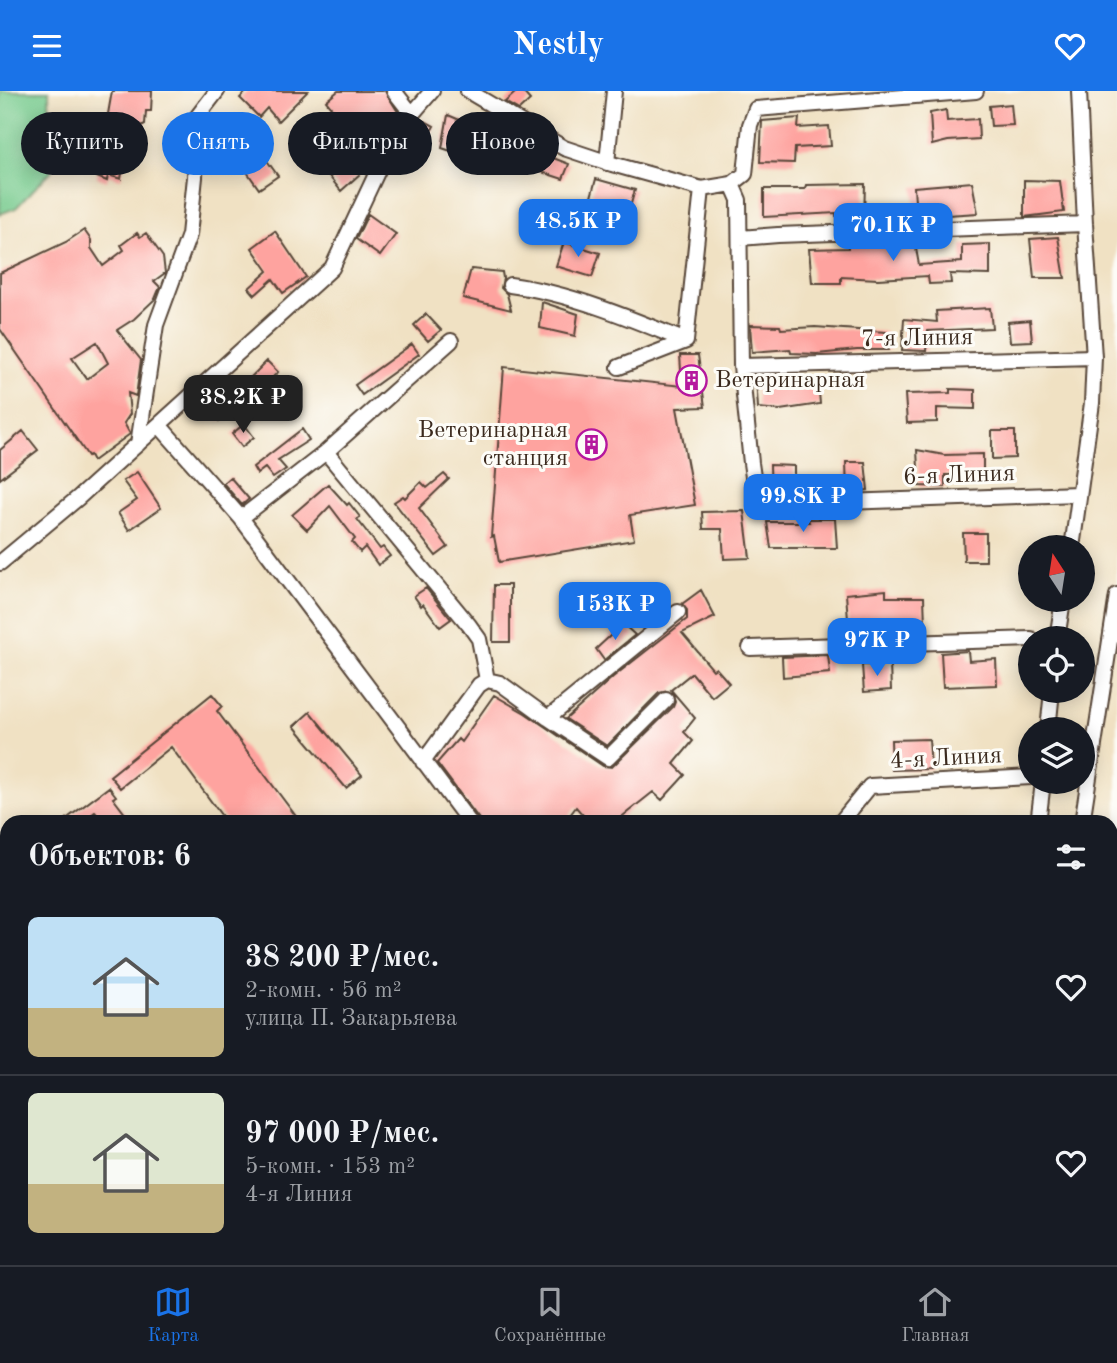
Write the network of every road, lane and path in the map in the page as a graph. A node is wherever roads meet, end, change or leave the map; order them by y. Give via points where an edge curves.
1 (218, 91) edge
2 (394, 91) edge
3 (432, 91) edge
4 (468, 91) edge
5 (614, 91) edge
6 (976, 91) edge
7 (1080, 91) edge
8 (410, 112) edge
9 (414, 112) edge
10 (607, 163) junction
11 (376, 175) edge
12 (732, 184) junction
13 (702, 189) junction
14 (1085, 224) junction
15 (740, 238) junction
16 (510, 285) dead end
17 (450, 341) dead end
18 (686, 341) junction
19 (1094, 357) junction
20 (741, 366) junction
21 (619, 367) dead end
22 (159, 425) junction
23 (138, 444) junction
24 (326, 452) junction
25 (1078, 494) junction
26 (241, 518) junction
27 (1073, 535) edge
28 (0, 563) edge
29 (1117, 595) edge
30 (678, 612) dead end
31 (1018, 639) edge
32 (750, 648) dead end
33 (487, 680) junction
34 (666, 700) dead end
35 (548, 718) junction
36 (423, 762) junction
37 (1018, 778) edge
38 (1042, 794) edge
39 (464, 815) edge
40 (846, 815) edge
41 (1039, 815) edge
42 (1083, 815) edge

1 - 23 street via 197,117 189,235 156,325
2 - 8 street
3 - 9 street
4 - 10 street via 564,148
5 - 10 street
6 - 12 street via 756,109 745,174
7 - 14 street
10 - 13 street
11 - 22 street via 332,268
12 - 13 street
12 - 15 street via 739,200
13 - 18 street
14 - 15 street
14 - 19 street
15 - 20 street
16 - 18 street via 587,305
17 - 24 street
18 - 21 street
19 - 20 street, 7-я Линия
19 - 25 street
20 - 25 street, 6-я Линия via 757,505
22 - 23 street
22 - 26 street
23 - 28 street
24 - 26 street
24 - 33 street via 479,639
25 - 27 street
26 - 36 street
29 - 42 street
30 - 35 street
31 - 32 street
33 - 35 street via 500,683
33 - 36 street
34 - 35 street via 608,758
36 - 39 street
37 - 40 street, 4-я Линия via 870,786
38 - 41 street

